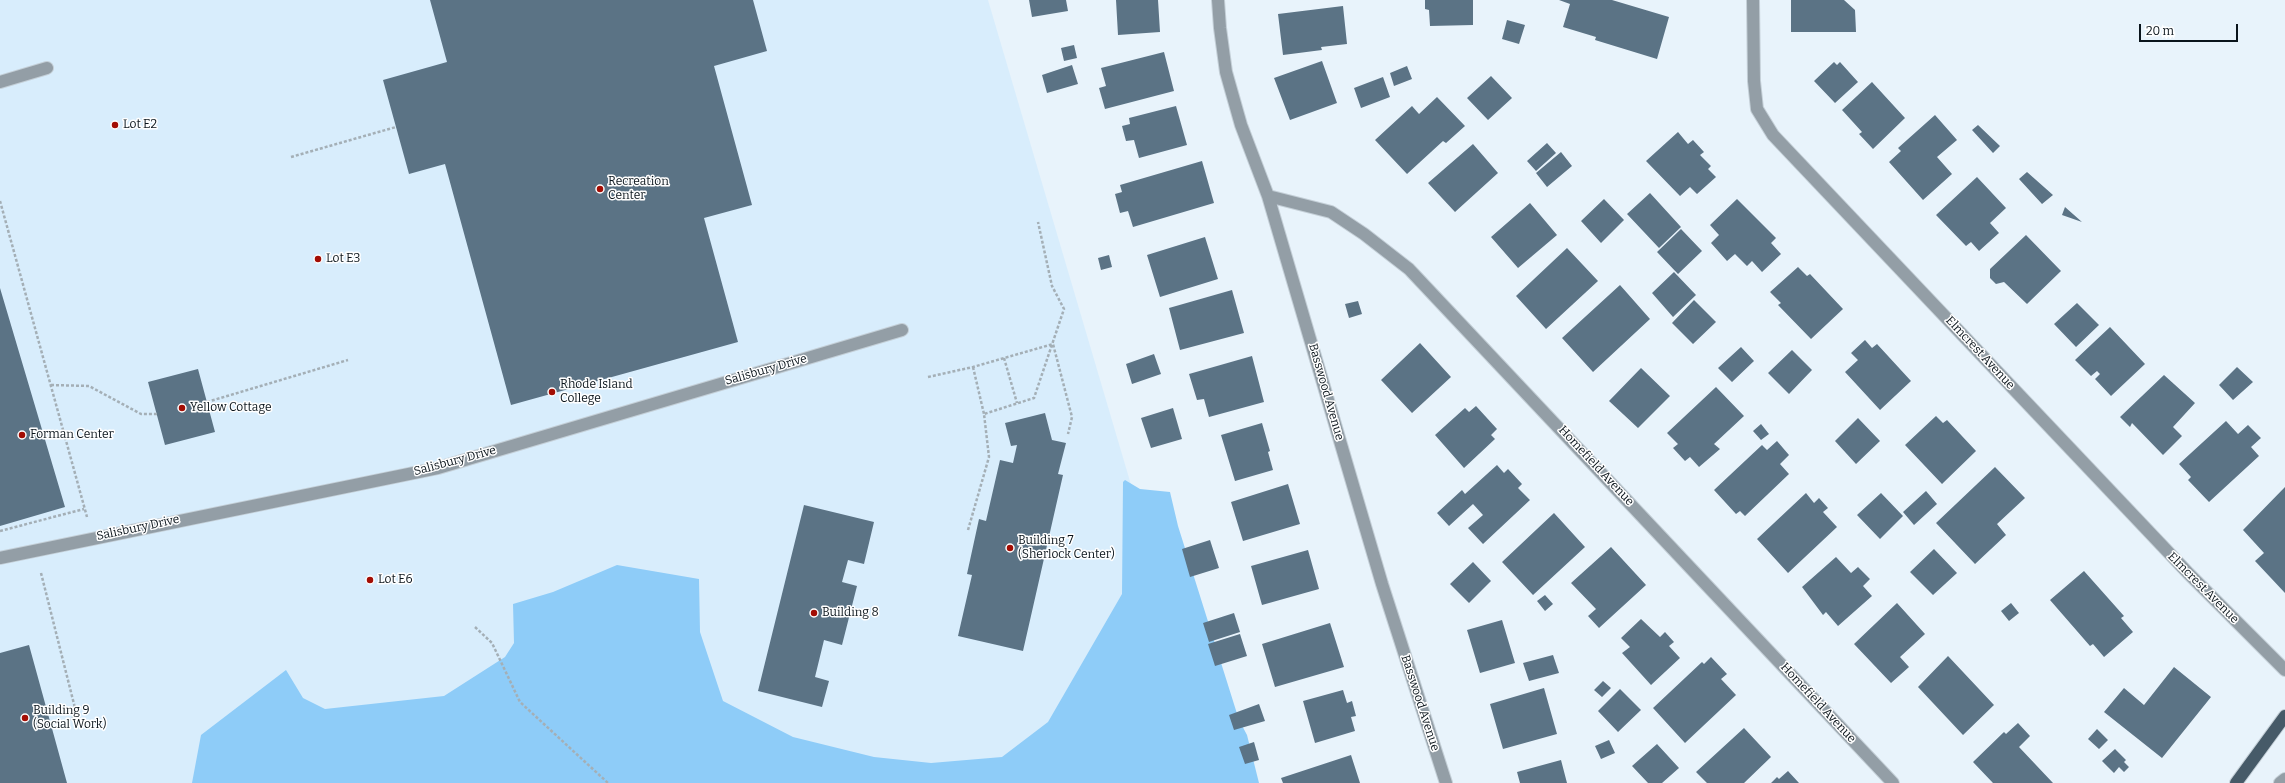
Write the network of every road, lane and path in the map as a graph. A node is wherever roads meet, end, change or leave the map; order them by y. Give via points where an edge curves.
1 (1218, 0) edge
2 (1753, 0) edge
3 (47, 68) dead end
4 (0, 82) edge
5 (396, 128) dead end
6 (290, 157) dead end
7 (1268, 196) junction
8 (0, 201) edge
9 (1038, 222) dead end
10 (902, 330) dead end
11 (1053, 344) junction
12 (1004, 358) junction
13 (348, 360) dead end
14 (973, 367) junction
15 (928, 377) dead end
16 (50, 385) junction
17 (207, 402) dead end
18 (1017, 403) junction
19 (157, 414) dead end
20 (984, 414) junction
21 (1068, 434) dead end
22 (84, 509) junction
23 (968, 530) dead end
24 (0, 531) edge
25 (92, 538) junction
26 (35, 550) junction
27 (0, 558) edge
28 (475, 627) dead end
29 (2285, 670) edge
30 (2285, 716) edge
31 (61, 723) dead end
32 (2285, 778) edge
33 (608, 783) edge
34 (1446, 783) edge
35 (1893, 783) edge
36 (2236, 783) edge
37 (2280, 783) edge

1 - 7 street, Basswood Avenue via 1226,72 1240,125
2 - 29 street, Elmcrest Avenue via 1757,109 1773,135 2188,573
3 - 4 street
5 - 6 path
7 - 34 street, Basswood Avenue via 1382,584
7 - 35 street, Homefield Avenue via 1331,212 1409,269
8 - 16 path
9 - 11 path via 1052,286 1064,309
10 - 25 street, Salisbury Drive via 438,468
11 - 12 path
11 - 18 path via 1034,398
11 - 21 path via 1072,417
12 - 14 path
12 - 18 path
13 - 17 path
14 - 15 path
14 - 20 path
16 - 19 path via 89,386 141,414
16 - 22 path
18 - 20 path
20 - 23 path via 989,457
22 - 24 path
22 - 25 path
25 - 26 street, Salisbury Drive
26 - 27 street, Salisbury Drive
26 - 31 path via 76,716
28 - 33 path via 492,643 520,702
30 - 36 main road
32 - 37 street

